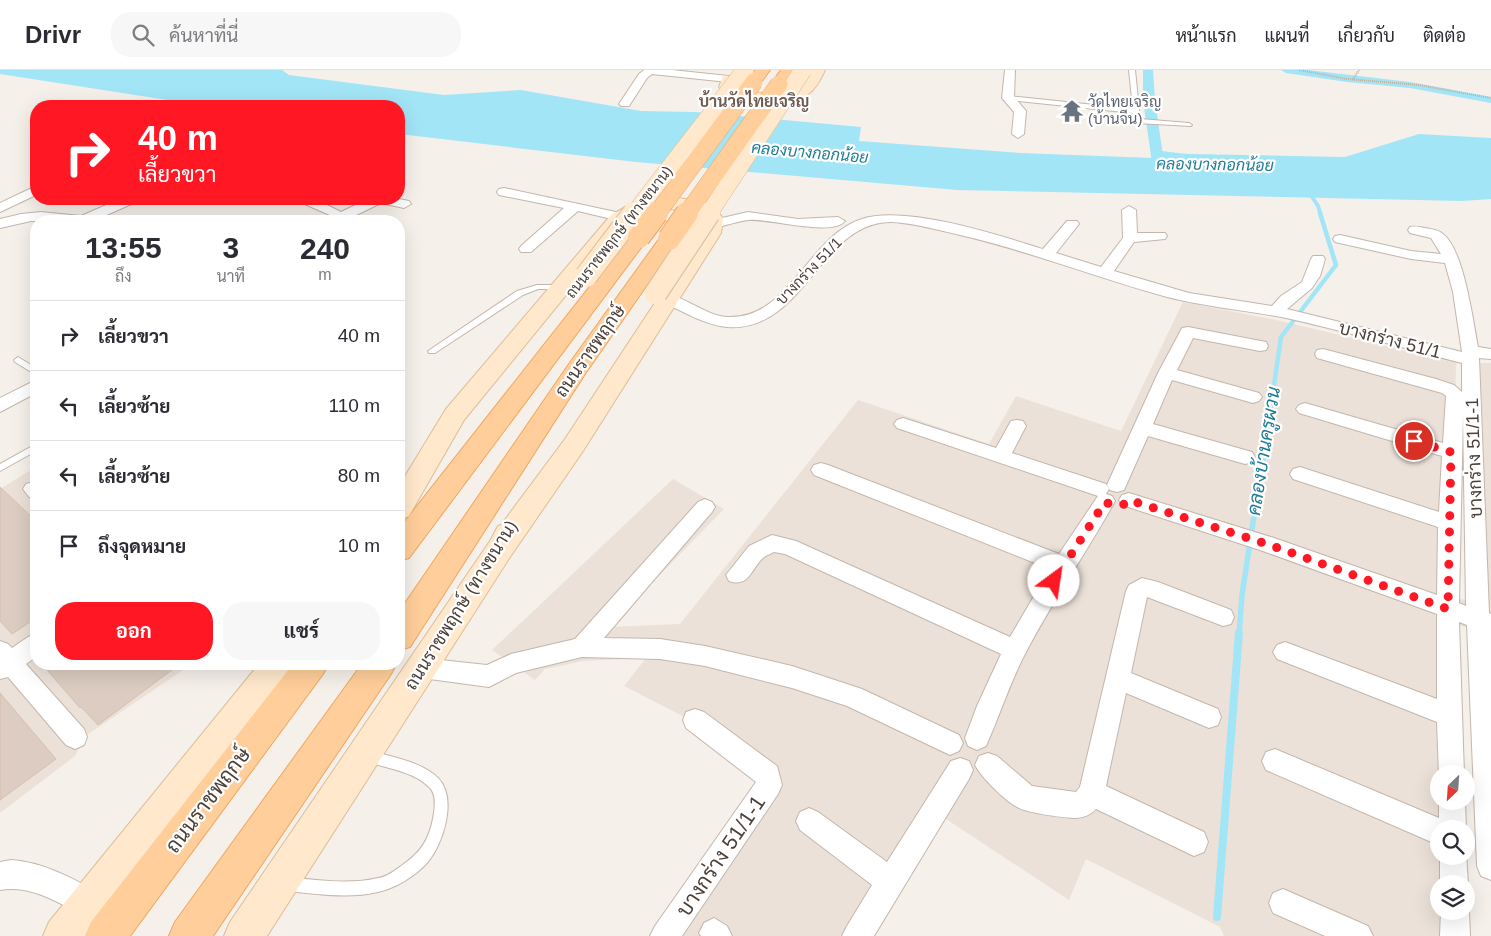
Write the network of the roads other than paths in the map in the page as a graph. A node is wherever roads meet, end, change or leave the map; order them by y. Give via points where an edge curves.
1 (803, 70) edge
2 (818, 70) edge
3 (1010, 70) edge
4 (1132, 70) edge
5 (731, 74) edge
6 (754, 74) edge
7 (784, 77) edge
8 (1008, 98) junction
9 (625, 104) dead end
10 (1135, 111) junction
11 (1189, 126) dead end
12 (1018, 134) dead end
13 (504, 192) dead end
14 (30, 193) edge
15 (117, 205) edge
16 (315, 205) edge
17 (353, 205) edge
18 (363, 205) edge
19 (575, 206) junction
20 (0, 208) edge
21 (1129, 210) dead end
22 (95, 215) edge
23 (331, 215) edge
24 (337, 215) edge
25 (339, 215) edge
26 (30, 217) edge
27 (620, 217) junction
28 (838, 221) dead end
29 (1, 222) edge
30 (714, 224) junction
31 (1072, 224) dead end
32 (1415, 230) dead end
33 (1160, 236) dead end
34 (1130, 238) junction
35 (1340, 239) dead end
36 (526, 249) dead end
37 (1047, 254) junction
38 (1318, 259) dead end
39 (1451, 259) junction
40 (1104, 274) junction
41 (560, 287) junction
42 (662, 296) junction
43 (1277, 312) junction
44 (1260, 346) dead end
45 (432, 351) dead end
46 (1323, 354) dead end
47 (1477, 355) edge
48 (18, 360) dead end
49 (30, 368) edge
50 (1167, 373) junction
51 (30, 389) edge
52 (1253, 397) dead end
53 (0, 406) edge
54 (1304, 409) dead end
55 (903, 424) dead end
56 (1017, 426) dead end
57 (1143, 428) junction
58 (30, 450) edge
59 (1451, 452) junction
60 (1001, 457) junction
61 (1245, 458) dead end
62 (0, 468) edge
63 (821, 470) dead end
64 (1300, 474) dead end
65 (1113, 494) junction
66 (405, 500) edge
67 (405, 502) edge
68 (705, 507) dead end
69 (1450, 523) junction
70 (405, 542) edge
71 (1064, 564) junction
72 (737, 575) dead end
73 (1448, 609) junction
74 (1223, 616) dead end
75 (1484, 622) edge
76 (405, 628) edge
77 (30, 647) edge
78 (582, 647) junction
79 (1014, 649) junction
80 (1285, 652) dead end
81 (3, 660) edge
82 (422, 668) junction
83 (273, 670) edge
84 (307, 670) edge
85 (376, 670) edge
86 (1117, 678) junction
87 (1449, 715) junction
88 (1209, 717) dead end
89 (695, 720) dead end
90 (75, 737) dead end
91 (977, 738) junction
92 (950, 743) junction
93 (364, 755) junction
94 (1275, 761) dead end
95 (988, 765) junction
96 (1451, 765) edge
97 (960, 770) junction
98 (1092, 793) junction
99 (809, 821) dead end
100 (1430, 827) edge
101 (1194, 842) dead end
102 (1491, 866) edge
103 (0, 876) edge
104 (891, 882) junction
105 (278, 883) junction
106 (222, 889) junction
107 (89, 903) junction
108 (1283, 903) dead end
109 (1455, 920) edge
110 (63, 936) edge
111 (105, 936) edge
112 (189, 936) edge
113 (199, 936) edge
114 (244, 936) edge
115 (665, 936) edge
116 (857, 936) edge
117 (1358, 936) edge
118 (1455, 936) edge

1 - 42 main road, ถนนราชพฤกษ์ (ทางขนาน), bridge
2 - 5 main road via 807,88 786,97 730,91 727,87
3 - 8 street
4 - 10 lane
5 - 9 street via 650,71 643,76
6 - 67 main road, ถนนราชพฤกษ์ (ทางขนาน), bridge via 521,355
6 - 70 main road, ถนนราชพฤกษ์, bridge via 639,237
7 - 76 main road, ถนนราชพฤกษ์, bridge via 577,369
8 - 10 lane
8 - 12 street via 1020,111
10 - 11 lane via 1137,121
13 - 19 street
14 - 20 street
15 - 22 street
16 - 23 street
17 - 24 street
18 - 25 street
19 - 27 street
19 - 36 street
21 - 34 street
26 - 29 street
27 - 30 main road via 639,207 667,204 697,208 714,218
27 - 41 main road
28 - 30 street via 798,223 748,216
30 - 42 main road via 711,234
31 - 37 street
32 - 39 street, บางกร่าง 51/1-1 via 1440,238
33 - 34 street
34 - 40 street
35 - 39 street via 1411,255
37 - 40 street, บางกร่าง 51/1
37 - 42 street, บางกร่าง 51/1 via 987,236 887,218 871,220 840,238 780,302 745,322 716,320
38 - 43 street via 1314,275 1280,304
39 - 47 street, บางกร่าง 51/1-1
40 - 43 street, บางกร่าง 51/1 via 1176,295
41 - 45 lane via 537,287 520,293
41 - 66 main road via 456,415
42 - 82 main road, ถนนราชพฤกษ์ (ทางขนาน) via 555,440 500,550
43 - 47 street, บางกร่าง 51/1
44 - 50 street via 1188,332
46 - 59 street via 1448,389 1455,394
47 - 75 street, บางกร่าง 51/1-1
48 - 49 lane
50 - 52 street
50 - 57 street
51 - 53 street
54 - 59 street
55 - 60 street
56 - 60 street
57 - 61 street
57 - 65 street
58 - 62 lane
59 - 69 street
60 - 65 street
63 - 71 street
64 - 69 street
65 - 71 street
65 - 73 street
68 - 78 street
69 - 73 street
71 - 79 street
72 - 79 street via 756,552 772,543 789,547
73 - 75 street
73 - 87 street
74 - 86 street via 1142,587 1137,591
75 - 102 street, บางกร่าง 51/1-1
77 - 81 street
78 - 82 street via 512,664 489,676
78 - 92 street via 660,649 792,677 844,694
79 - 91 street
80 - 87 street
81 - 90 street
82 - 93 main road, ถนนราชพฤกษ์ (ทางขนาน)
83 - 107 main road
84 - 111 main road, ถนนราชพฤกษ์
85 - 106 main road
86 - 88 street
86 - 98 street
87 - 96 street
89 - 115 street, บางกร่าง 51/1-1 via 768,775 770,780
91 - 92 street via 961,735
91 - 95 street via 988,750
92 - 97 street via 950,758
93 - 105 main road, ถนนราชพฤกษ์ (ทางขนาน)
93 - 105 lane via 418,771 436,784 443,804 438,828 422,859 389,882 356,888
94 - 100 street
95 - 97 street via 976,774
95 - 98 street via 1026,798 1076,805 1084,803
97 - 104 street
98 - 101 street
99 - 104 street
103 - 107 street via 9,873 40,880
104 - 116 street
105 - 114 main road, ถนนราชพฤกษ์ (ทางขนาน)
106 - 112 main road
106 - 113 main road
107 - 110 main road
108 - 117 street
109 - 118 street

